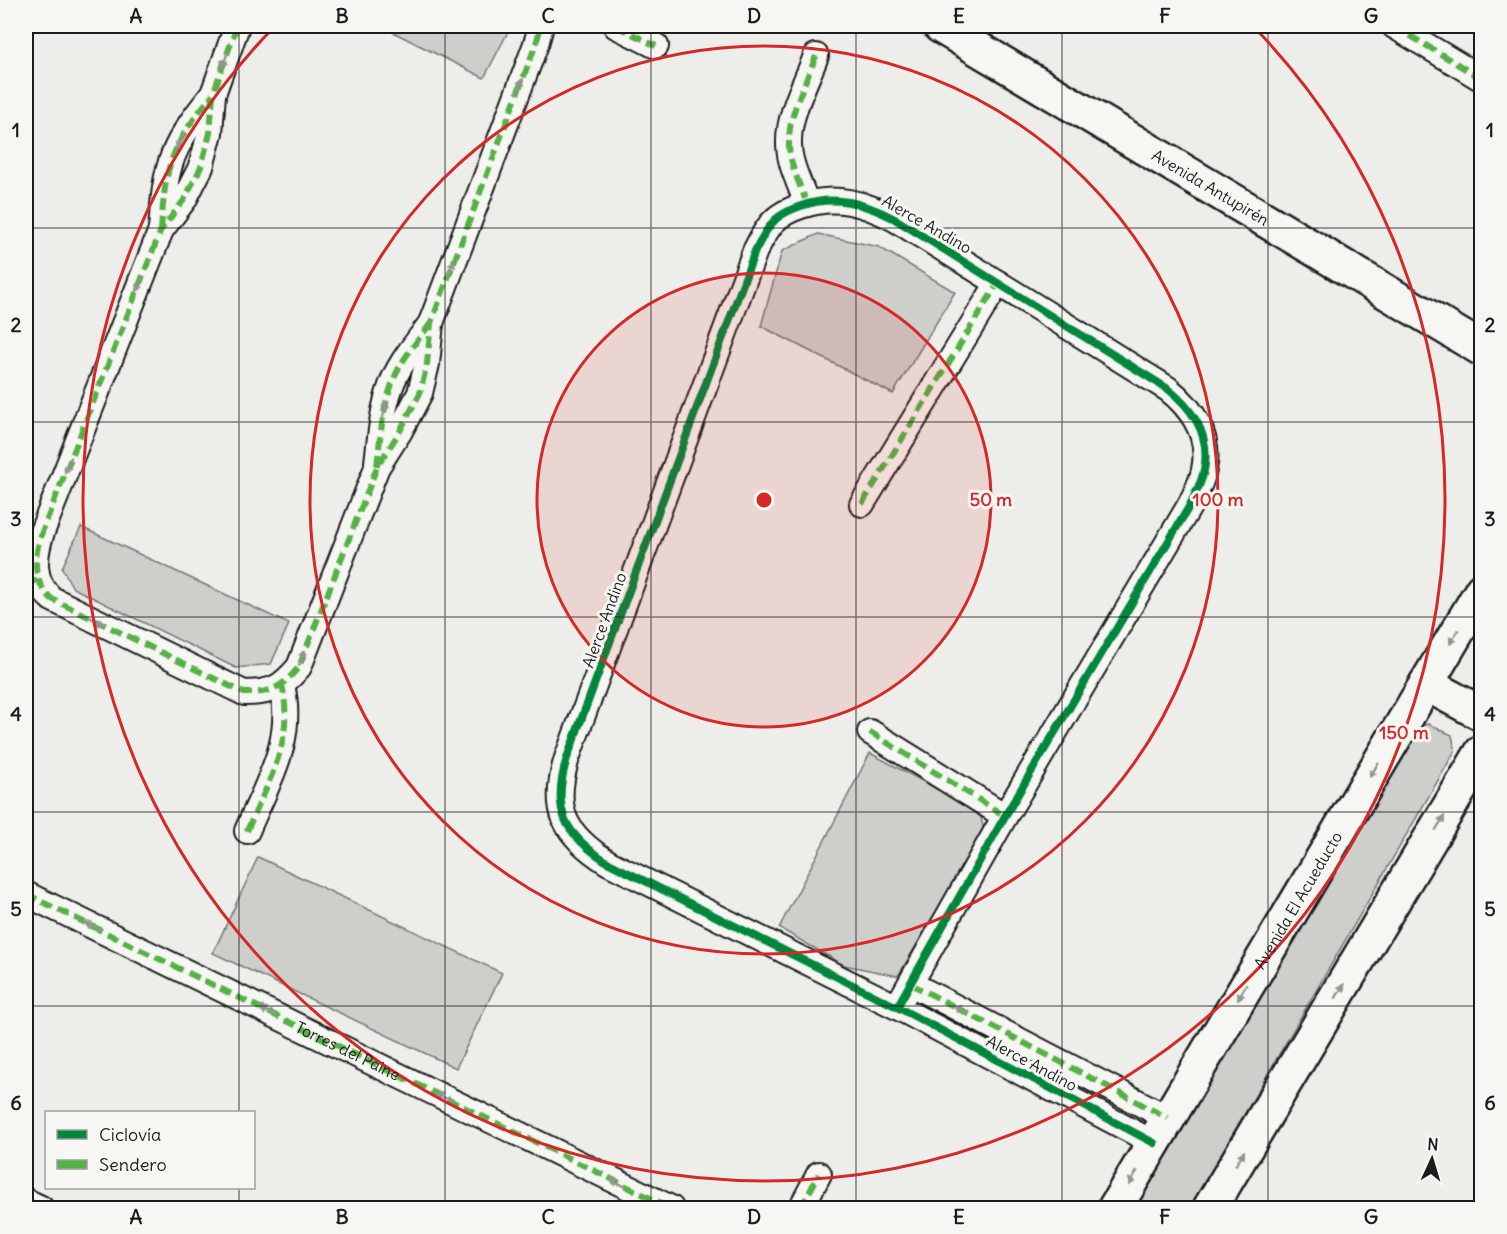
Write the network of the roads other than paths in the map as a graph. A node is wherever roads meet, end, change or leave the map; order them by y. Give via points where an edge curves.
1 (237, 26) edge
2 (541, 26) edge
3 (616, 26) edge
4 (940, 26) edge
5 (1394, 26) edge
6 (656, 46) dead end
7 (816, 56) dead end
8 (1482, 79) edge
9 (807, 204) junction
10 (998, 283) junction
11 (1482, 349) edge
12 (862, 504) dead end
13 (32, 582) edge
14 (1482, 590) edge
15 (1426, 684) junction
16 (282, 686) junction
17 (1482, 714) edge
18 (870, 732) dead end
19 (1482, 752) edge
20 (1005, 816) junction
21 (247, 831) dead end
22 (26, 894) edge
23 (911, 984) junction
24 (897, 1008) junction
25 (1161, 1130) junction
26 (819, 1174) dead end
27 (26, 1201) edge
28 (41, 1209) edge
29 (671, 1209) edge
30 (801, 1209) edge
31 (1115, 1209) edge
32 (1210, 1209) edge

1 -> 13 street via 213,94 210,133 201,167 184,200 161,230 42,532
16 -> 2 street via 299,666 377,467 420,393 431,323
3 - 6 street
4 - 11 street, Avenida Antupirén
5 - 8 street
7 - 9 street via 794,113 788,142
9 - 10 street, Alerce Andino via 848,200 876,209
9 - 24 street, Alerce Andino via 776,219 755,251 567,758 560,793 566,821 576,839 592,853
10 - 12 street
10 - 20 street, Alerce Andino via 1182,400 1199,424 1206,456 1190,505
13 -> 16 street via 52,599 233,689 256,693
14 -> 15 street, Avenida El Acueducto
15 - 17 street
15 -> 25 street, Avenida El Acueducto
16 - 21 street via 285,737
18 - 20 street
32 -> 19 street
20 - 23 street, Alerce Andino
29 -> 22 street, Torres del Paine
23 - 24 street, Alerce Andino
25 -> 23 street, Alerce Andino
24 - 25 street, Alerce Andino
25 -> 31 street, Avenida El Acueducto
26 - 30 street
27 - 28 street

